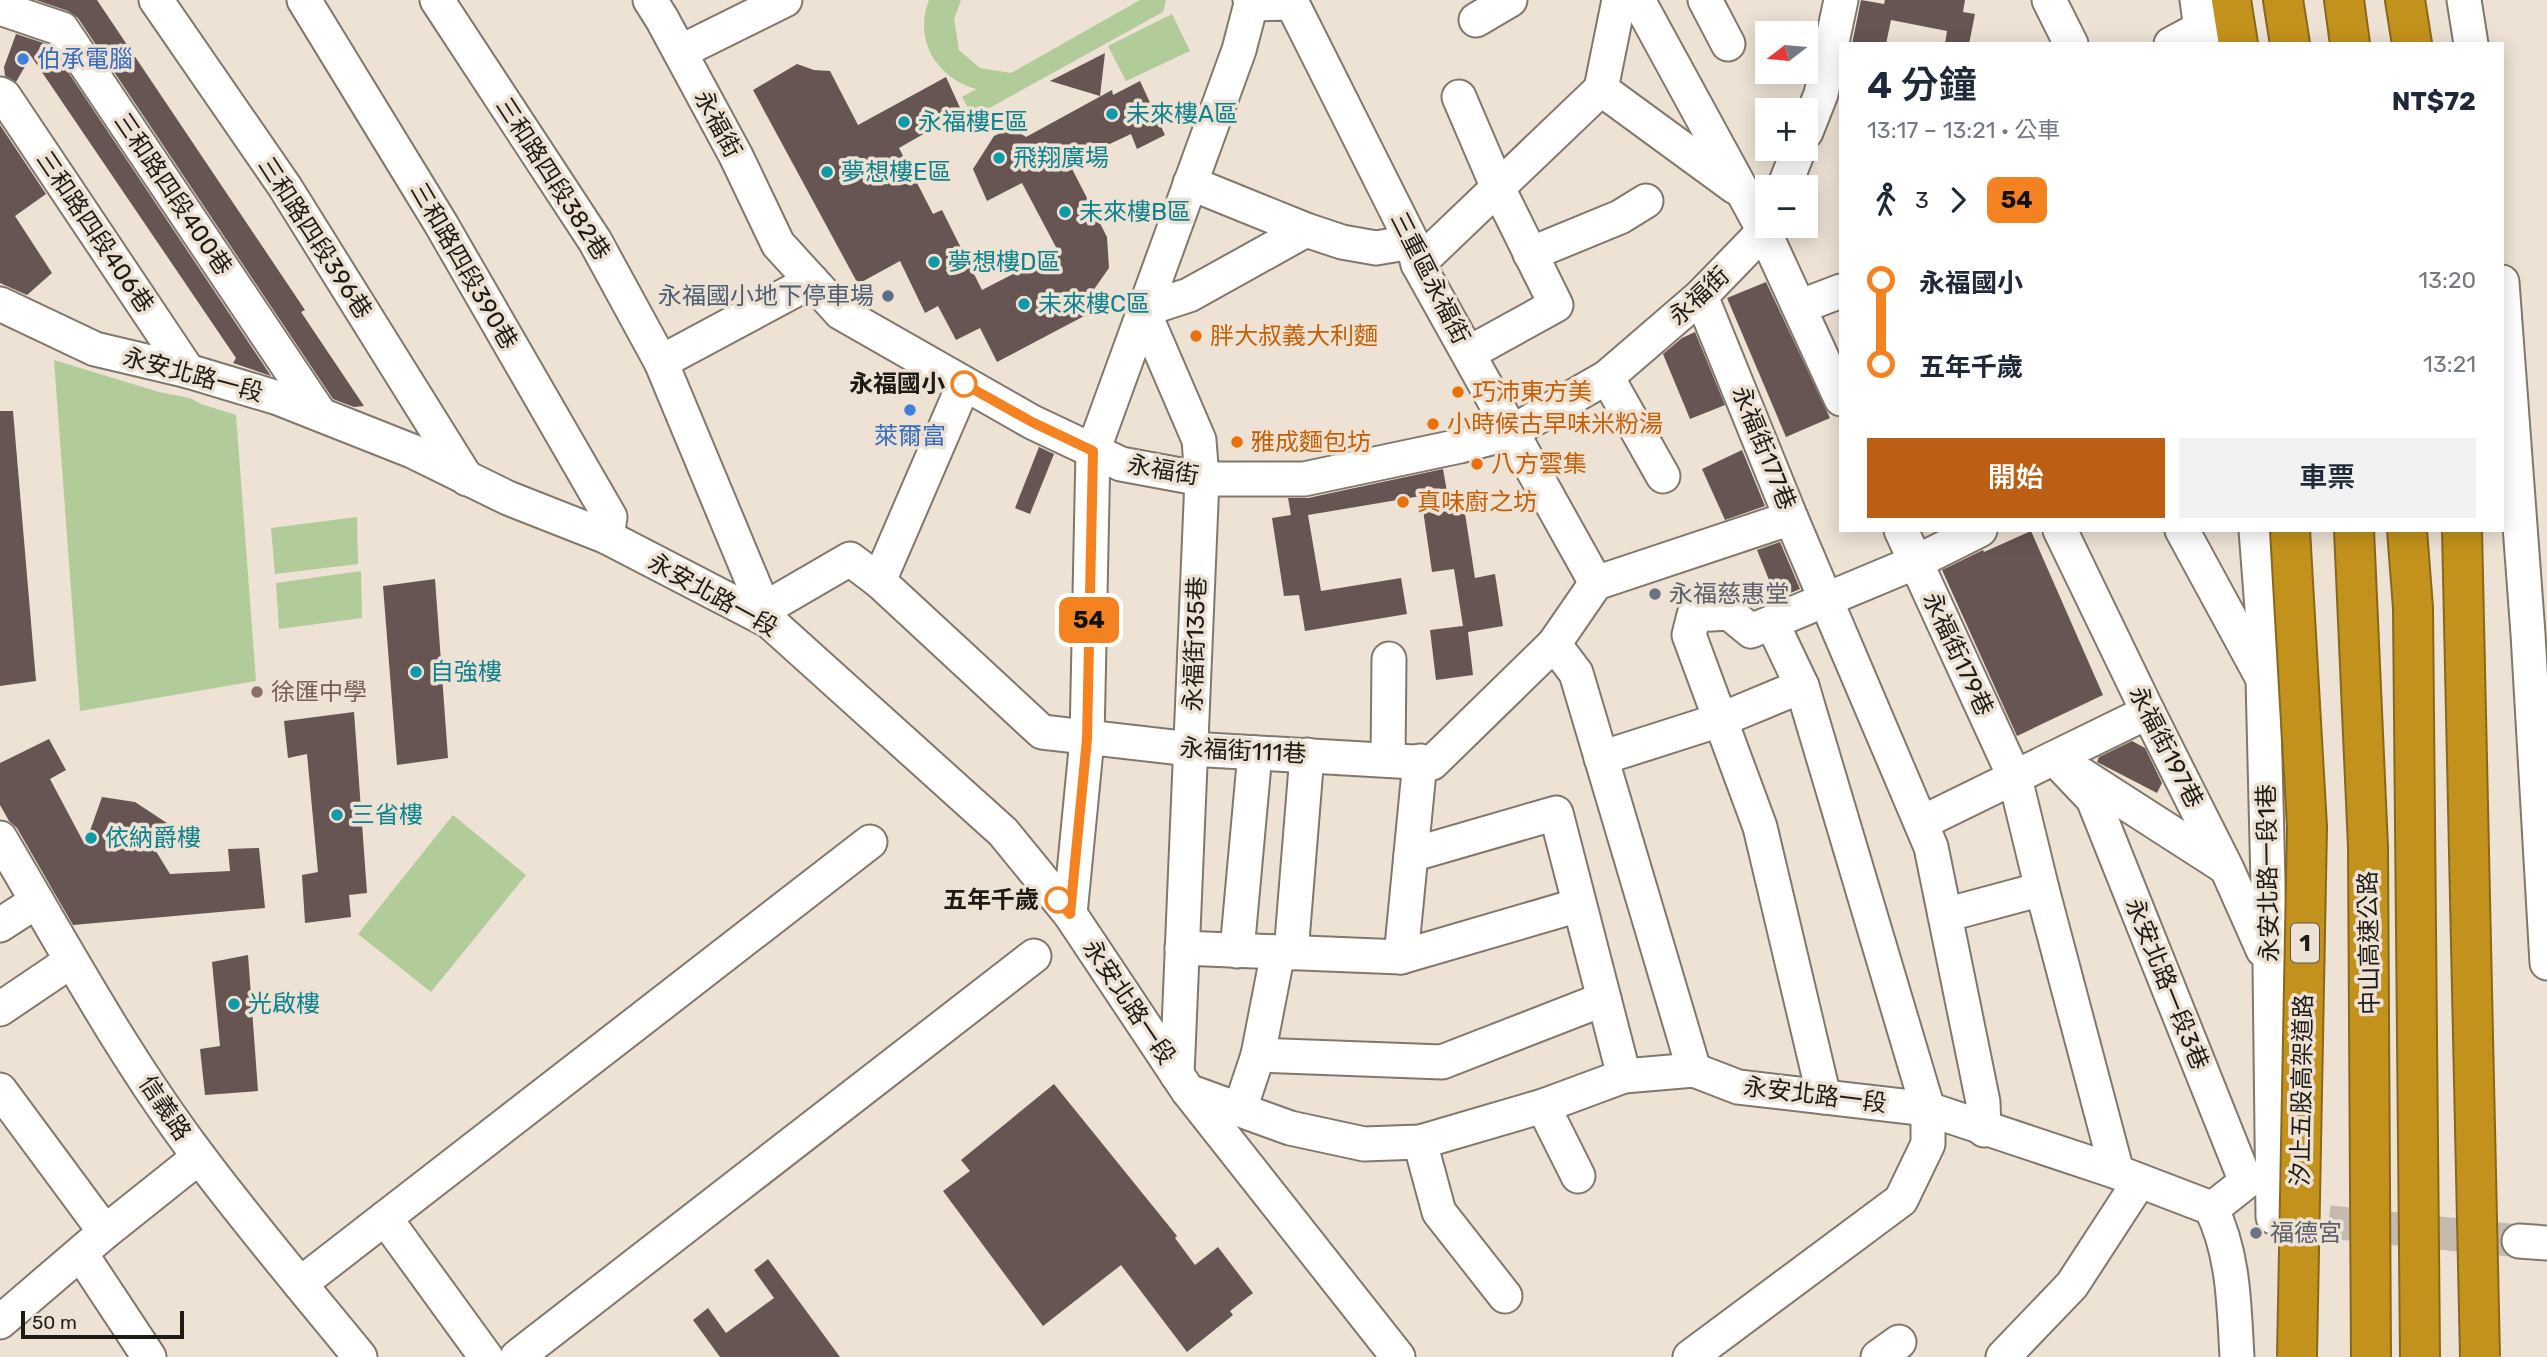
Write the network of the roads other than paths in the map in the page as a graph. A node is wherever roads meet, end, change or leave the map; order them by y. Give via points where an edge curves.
1 (156, 0) edge
2 (304, 0) edge
3 (437, 0) edge
4 (649, 0) edge
5 (785, 0) edge
6 (1510, 0) edge
7 (1619, 0) edge
8 (1638, 0) edge
9 (1705, 0) edge
10 (1841, 0) edge
11 (2049, 0) edge
12 (2231, 0) edge
13 (2283, 0) edge
14 (2344, 0) edge
15 (2405, 0) edge
16 (2464, 0) edge
17 (1250, 2) edge
18 (0, 8) edge
19 (733, 12) edge
20 (1476, 20) dead end
21 (2200, 24) edge
22 (2070, 42) edge
23 (2174, 42) edge
24 (2238, 42) edge
25 (2290, 42) edge
26 (2350, 42) edge
27 (2412, 42) edge
28 (2471, 42) edge
29 (1728, 44) dead end
30 (680, 52) junction
31 (1601, 89) junction
32 (0, 94) edge
33 (1459, 97) dead end
34 (1831, 99) edge
35 (1818, 116) edge
36 (1190, 183) junction
37 (1498, 188) junction
38 (1743, 193) junction
39 (1646, 201) dead end
40 (1755, 211) edge
41 (1306, 230) junction
42 (1756, 238) edge
43 (1770, 238) edge
44 (1415, 253) junction
45 (1530, 254) junction
46 (812, 281) junction
47 (1839, 292) edge
48 (1701, 296) junction
49 (0, 304) edge
50 (1799, 307) junction
51 (2504, 309) edge
52 (1143, 310) junction
53 (1469, 352) junction
54 (661, 362) junction
55 (188, 372) junction
56 (1606, 377) junction
57 (964, 384) junction
58 (1839, 396) edge
59 (320, 414) junction
60 (1510, 433) junction
61 (1093, 451) junction
62 (1663, 476) dead end
63 (1202, 479) junction
64 (468, 480) junction
65 (1791, 518) junction
66 (1902, 532) edge
67 (1976, 532) edge
68 (2061, 532) edge
69 (2183, 532) edge
70 (2256, 532) edge
71 (2290, 532) edge
72 (2354, 532) edge
73 (2407, 532) edge
74 (2462, 532) edge
75 (607, 537) junction
76 (1916, 562) junction
77 (879, 581) junction
78 (1596, 583) junction
79 (1826, 600) junction
80 (767, 615) junction
81 (1772, 623) junction
82 (1554, 644) junction
83 (1389, 659) dead end
84 (2263, 679) junction
85 (1802, 686) junction
86 (2148, 712) junction
87 (1720, 720) junction
88 (1087, 739) junction
89 (1190, 749) junction
90 (1255, 752) junction
91 (1307, 755) junction
92 (1601, 758) junction
93 (2055, 759) junction
94 (1404, 760) junction
95 (2015, 778) junction
96 (1921, 823) junction
97 (0, 838) edge
98 (870, 842) dead end
99 (1411, 855) junction
100 (2227, 869) junction
101 (2545, 885) edge
102 (2042, 889) junction
103 (37, 901) junction
104 (1579, 905) junction
105 (1070, 914) junction
106 (1945, 915) junction
107 (0, 925) edge
108 (1182, 948) junction
109 (1237, 951) junction
110 (1285, 952) junction
111 (1034, 956) dead end
112 (1401, 957) junction
113 (71, 961) junction
114 (2547, 963) edge
115 (2270, 965) junction
116 (1604, 999) junction
117 (0, 1009) edge
118 (1258, 1055) junction
119 (1694, 1070) junction
120 (1624, 1076) junction
121 (1182, 1083) junction
122 (0, 1090) edge
123 (1824, 1097) junction
124 (1543, 1106) junction
125 (1240, 1109) junction
126 (1928, 1109) junction
127 (1984, 1130) junction
128 (1420, 1142) junction
129 (199, 1157) junction
130 (1578, 1176) dead end
131 (2128, 1177) junction
132 (2215, 1215) junction
133 (2276, 1217) joint
134 (385, 1218) junction
135 (94, 1243) junction
136 (300, 1284) junction
137 (1504, 1296) dead end
138 (0, 1322) edge
139 (149, 1357) edge
140 (360, 1357) edge
141 (486, 1357) edge
142 (517, 1357) edge
143 (1398, 1357) edge
144 (1690, 1357) edge
145 (2003, 1357) edge
146 (2237, 1357) edge
147 (2297, 1357) edge
148 (2371, 1357) edge
149 (2420, 1357) edge
150 (2480, 1357) edge

1 - 64 street, 三和路四段396巷 via 285,187
2 - 75 street, 三和路四段390巷 via 441,223 610,517
3 - 54 street, 三和路四段382巷 via 595,240
4 - 30 street, 永福街
5 - 19 street
6 - 20 street
7 - 31 street
8 - 38 street
9 - 29 street
10 - 34 street
11 - 22 street
12 - 24 highway
13 - 25 highway
14 - 26 highway
15 - 27 highway
16 - 28 street
17 - 36 street via 1239,50
17 - 44 street, 三重區永福街 via 1292,3
18 - 59 street, 三和路四段400巷 via 62,29
19 - 30 street
21 - 23 street
30 - 46 street, 永福街 via 778,244
31 - 37 street
31 - 38 street
32 - 55 street, 三和路四段406巷
33 - 37 street
34 - 35 street
36 - 41 street
36 - 52 street
37 - 44 street
37 - 45 street
38 - 40 street
39 - 45 street via 1620,217
41 - 44 street via 1342,242
41 - 52 street via 1189,295
42 - 48 street, 永福街
43 - 50 street
44 - 53 street, 三重區永福街
45 - 53 street via 1556,305
46 - 54 street
46 - 57 street, 永福街 via 841,313
47 - 50 street
48 - 56 street, 永福街
48 - 65 street
48 - 79 street, 永福街177巷
49 - 55 street, 永安北路一段 via 95,349
50 - 58 street
51 - 101 street
52 - 61 street
52 - 63 street, 永福街135巷 via 1199,440
53 - 60 street, 三重區永福街
54 - 80 street, 三和路四段382巷
55 - 59 street, 永安北路一段
56 - 60 street, 永福街
56 - 62 street
57 - 61 street, 永福街
57 - 77 street
59 - 64 street, 永安北路一段 via 412,451
60 - 63 street, 永福街 via 1304,479
60 - 78 street, 三重區永福街
61 - 63 street, 永福街 via 1121,464
61 - 88 street
63 - 89 street, 永福街135巷
64 - 75 street, 永安北路一段
65 - 78 street
65 - 79 street
66 - 76 street, 永福街179巷
67 - 76 street
68 - 86 street, 永福街197巷
69 - 84 street
70 - 84 street, 永安北路一段1巷
71 - 147 highway, 汐止五股高架道路 / 1, bridge via 2307,827
72 - 148 highway, 中山高速公路 via 2368,847
73 - 149 highway, 中山高速公路 via 2413,608
74 - 150 highway, bridge
75 - 80 street, 永安北路一段
76 - 79 street
76 - 95 street, 永福街179巷
77 - 80 street, 永福街111巷 via 850,559
77 - 88 street, 永福街111巷 via 1042,732
78 - 82 street, 永福街111巷
79 - 81 street
79 - 96 street
80 - 105 street, 永安北路一段 via 1003,832
81 - 85 street
81 - 87 street via 1751,631 1729,613 1694,615 1689,635
82 - 92 street via 1576,673
82 - 94 street, 永福街111巷 via 1432,763
83 - 94 street
84 - 115 street, 永安北路一段1巷
85 - 87 street
85 - 126 street
86 - 93 street
86 - 100 street, 永福街197巷
87 - 92 street
87 - 123 street via 1760,827
88 - 89 street, 永福街111巷
88 - 105 street
89 - 90 street, 永福街111巷
89 - 108 street, 永福街135巷
90 - 91 street, 永福街111巷
90 - 109 street
91 - 94 street, 永福街111巷
91 - 110 street
92 - 119 street
93 - 95 street
93 - 100 street
93 - 132 street, 永安北路一段3巷 via 2093,799 2246,1182
94 - 99 street
95 - 96 street
95 - 102 street, 永福街179巷
96 - 106 street via 1931,847
97 - 103 street, 信義路
98 - 134 street
99 - 104 street via 1556,813
99 - 112 street
100 - 115 street, 永福街197巷
101 - 114 street
102 - 106 street
102 - 131 street, 永福街179巷
103 - 107 street
103 - 113 street, 信義路
104 - 112 street
104 - 116 street
105 - 121 street, 永安北路一段
106 - 127 street via 1983,1102
108 - 109 street
108 - 121 street, 永福街135巷
109 - 110 street
110 - 112 street
110 - 118 street
111 - 142 street
113 - 117 street
113 - 129 street, 信義路
115 - 133 street, 永安北路一段1巷
116 - 118 street via 1442,1062
116 - 120 street
118 - 125 street
119 - 120 street, 永安北路一段
119 - 123 street, 永安北路一段 via 1738,1087
120 - 124 street, 永安北路一段
121 - 125 street, 永安北路一段
121 - 143 street
122 - 135 street
123 - 126 street, 永安北路一段
124 - 128 street, 永安北路一段
124 - 130 street
125 - 128 street, 永安北路一段 via 1290,1128 1364,1144
126 - 127 street, 永安北路一段
126 - 144 street via 1928,1144 1901,1200
127 - 131 street, 永安北路一段
128 - 137 street via 1439,1212
129 - 135 street
129 - 136 street, 信義路
131 - 132 street, 永安北路一段
131 - 145 street via 2072,1285
132 - 133 street, 永安北路一段
132 - 146 street via 2232,1282
134 - 136 street
134 - 141 street
135 - 138 street
135 - 139 street
136 - 140 street, 信義路

